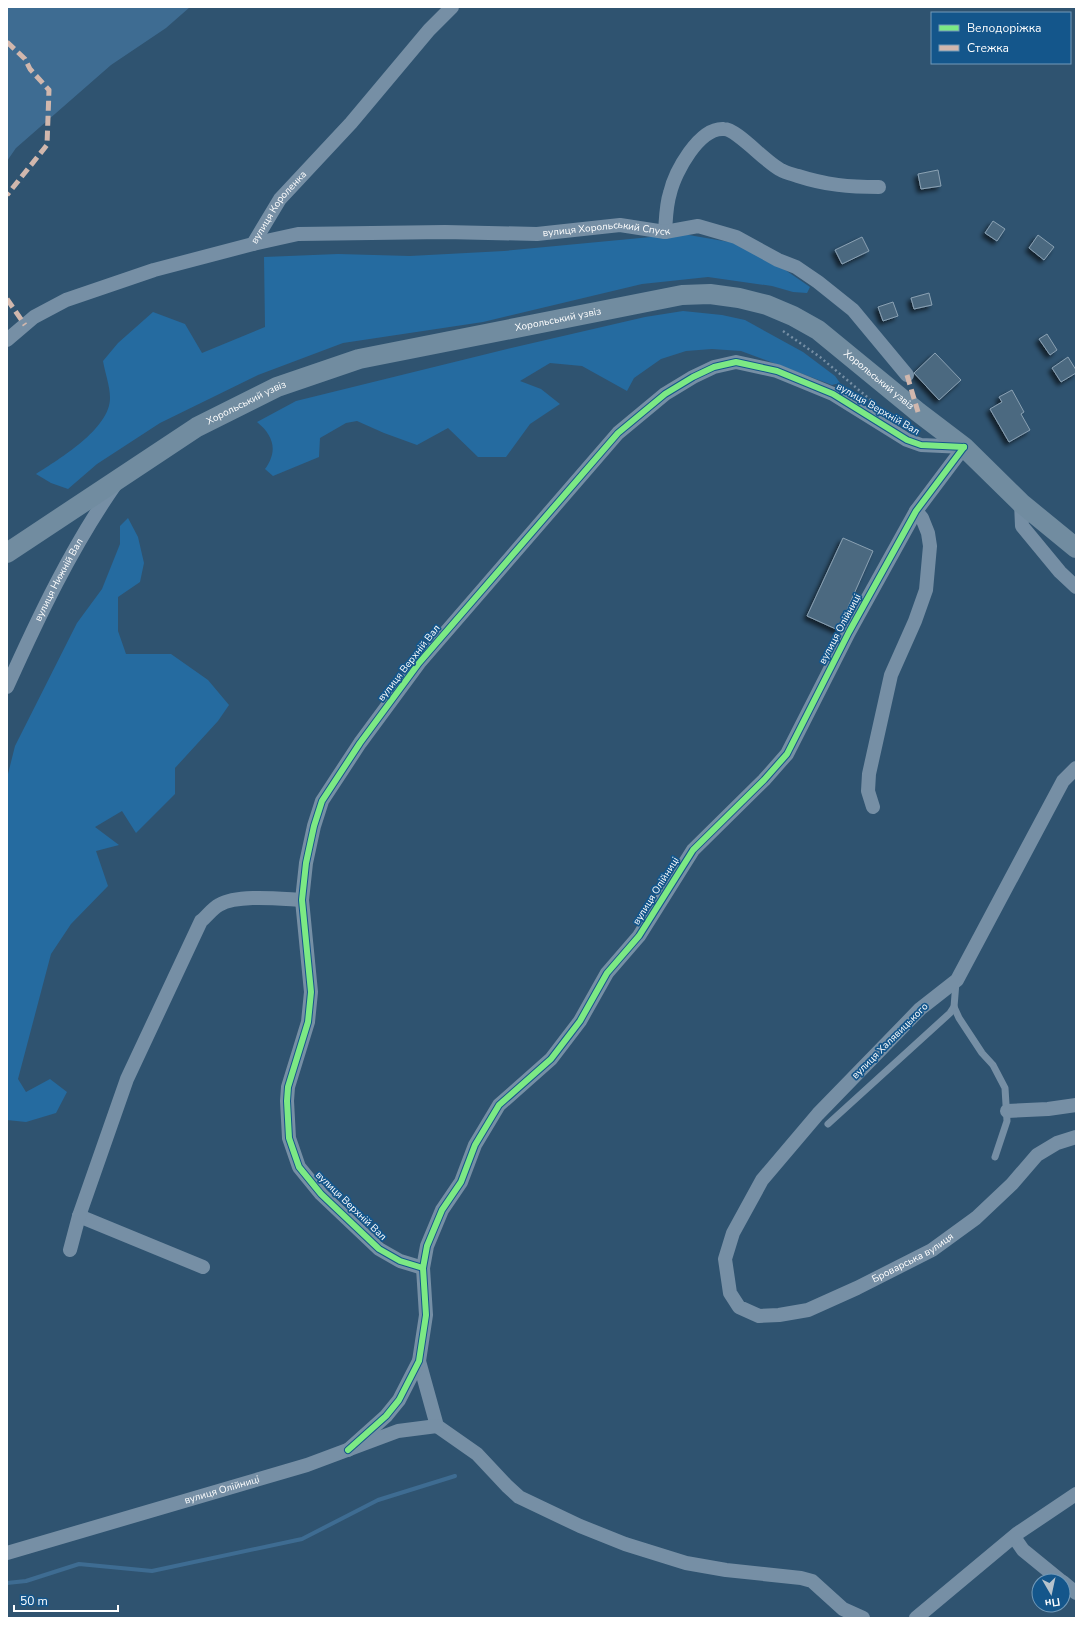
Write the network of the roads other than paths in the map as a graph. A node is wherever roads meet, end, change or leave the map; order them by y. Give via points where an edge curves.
1 (452, 7) edge
2 (879, 187) dead end
3 (665, 232) junction
4 (254, 244) junction
5 (7, 340) edge
6 (907, 375) dead end
7 (964, 447) junction
8 (120, 478) junction
9 (1021, 503) junction
10 (916, 511) junction
11 (1076, 548) edge
12 (7, 553) edge
13 (1076, 587) edge
14 (7, 687) edge
15 (1076, 768) edge
16 (873, 808) dead end
17 (302, 900) junction
18 (957, 980) junction
19 (954, 1007) junction
20 (1076, 1105) edge
21 (1007, 1111) junction
22 (828, 1124) dead end
23 (1076, 1137) edge
24 (995, 1157) dead end
25 (79, 1216) junction
26 (70, 1250) dead end
27 (204, 1267) dead end
28 (423, 1268) junction
29 (730, 1293) joint
30 (419, 1361) junction
31 (436, 1426) junction
32 (348, 1450) junction
33 (1076, 1494) edge
34 (1014, 1536) junction
35 (7, 1553) edge
36 (1051, 1573) edge
37 (862, 1618) edge
38 (916, 1618) edge

1 - 4 street, вулиця Короленка via 429,30 351,123 280,199
2 - 3 street via 820,183 781,170 735,133 724,129 710,133 696,144 685,159 670,192
3 - 4 street, вулиця Хорольський Спуск via 620,225 537,234 298,234
3 - 6 street, вулиця Хорольський Спуск via 698,226 736,237 796,267 853,310
4 - 5 street, вулиця Короленка via 154,270 66,300 34,317
7 - 8 main road, Хорольський узвіз via 818,330 793,316 767,305 739,298 710,294 682,295 359,359 314,373 277,387 197,428
7 - 9 main road, Хорольський узвіз
7 - 10 street, вулиця Олійниці
7 - 17 street, вулиця Верхній Вал via 921,445 907,440 833,394 777,371 736,362 714,367 665,394 618,433 419,663 360,743 322,801 306,864
8 - 12 main road, Хорольський узвіз
8 - 14 street, вулиця Нижній Вал via 75,550
9 - 11 main road, Хорольський узвіз
9 - 13 street via 1022,526 1060,572
10 - 16 street via 928,533 930,546 926,590 890,675 869,774 868,792
10 - 28 street, вулиця Олійниці via 849,632 787,754 693,850 639,936 607,973 580,1021 551,1059 499,1105 475,1145 461,1182 442,1210 427,1246
15 - 18 street, вулиця Халявицького via 1063,781
17 - 25 street via 231,900 219,905 201,922 127,1079
17 - 28 street, вулиця Верхній Вал via 311,992 308,1022 288,1087 289,1138 299,1167 321,1194 379,1249 400,1261
18 - 19 lane
18 - 29 street, вулиця Халявицького via 920,1009 877,1053 818,1114 762,1180 733,1233 725,1259
19 - 21 lane via 982,1052 994,1065 1005,1088
19 - 22 lane
20 - 21 street
21 - 24 lane via 1007,1120
23 - 29 street, Броварська вулиця via 1058,1143 1037,1155 1012,1184 976,1218 932,1250 857,1288 808,1310 759,1316 739,1307
25 - 26 street
25 - 27 street
28 - 30 street, вулиця Олійниці via 426,1315
30 - 31 street
30 - 32 street via 399,1400 386,1416
31 - 32 street, вулиця Олійниці via 398,1431
31 - 37 street via 476,1454 519,1497 580,1526 625,1544 686,1563 812,1581 843,1609
32 - 35 street, вулиця Олійниці via 307,1465
33 - 34 street
34 - 36 street via 1024,1550
34 - 38 street

